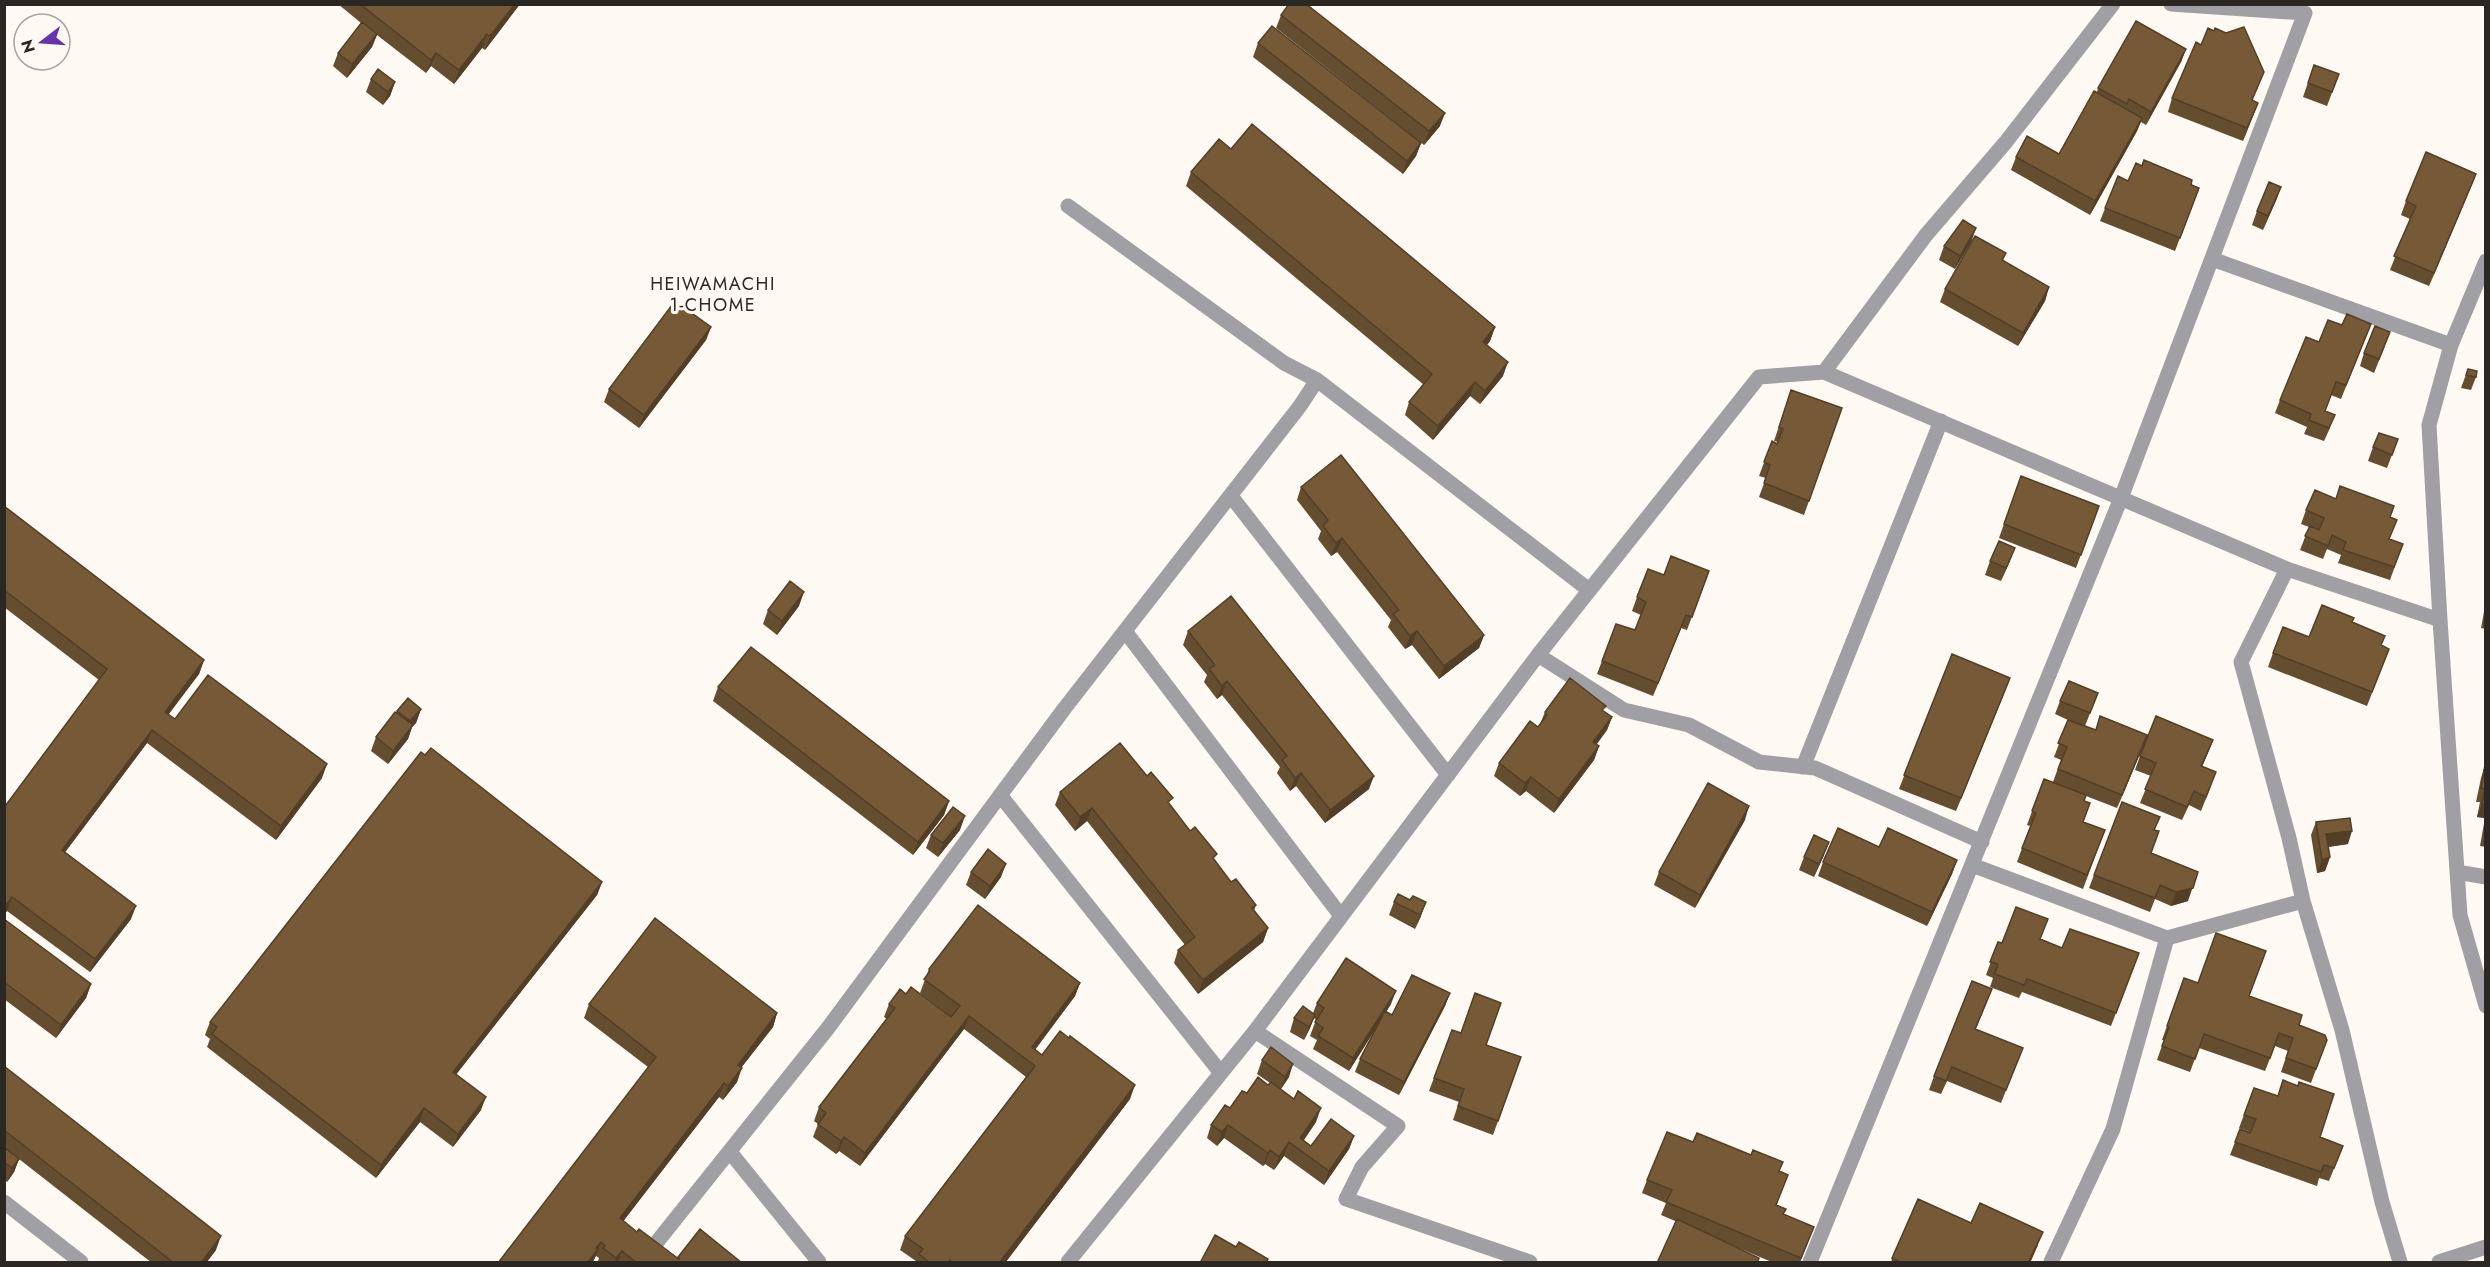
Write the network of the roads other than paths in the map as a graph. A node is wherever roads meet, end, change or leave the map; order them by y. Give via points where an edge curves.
1 (2113, 4) edge
2 (2171, 4) edge
3 (2307, 9) edge
4 (1068, 206) dead end
5 (2212, 259) junction
6 (2486, 261) edge
7 (2451, 345) junction
8 (1824, 372) junction
9 (1317, 380) junction
10 (1941, 421) junction
11 (1231, 496) junction
12 (2121, 498) junction
13 (2287, 569) junction
14 (1589, 590) junction
15 (2440, 620) junction
16 (1125, 631) junction
17 (1538, 655) junction
18 (1803, 767) junction
19 (1448, 775) junction
20 (1000, 795) junction
21 (1982, 842) junction
22 (1972, 865) junction
23 (2457, 872) junction
24 (2486, 877) edge
25 (2302, 901) junction
26 (1341, 916) junction
27 (2167, 938) junction
28 (2486, 1006) edge
29 (1255, 1031) junction
30 (1221, 1072) junction
31 (730, 1152) junction
32 (4, 1202) edge
33 (2486, 1247) edge
34 (81, 1263) edge
35 (641, 1263) edge
36 (819, 1263) edge
37 (1068, 1263) edge
38 (1530, 1263) edge
39 (1810, 1263) edge
40 (2051, 1263) edge
41 (2400, 1263) edge
42 (2439, 1263) edge

1 - 8 street via 2005,143 1926,235
2 - 3 street
3 - 5 street
4 - 9 street via 1284,363
5 - 7 street
5 - 12 street
6 - 7 street
7 - 15 street via 2429,425
8 - 10 street
8 - 14 street via 1759,377
9 - 11 street
9 - 14 street
10 - 12 street
10 - 18 street
11 - 16 street
11 - 19 street
12 - 13 street
12 - 21 street
13 - 15 street
13 - 25 street via 2241,662
14 - 17 street
15 - 23 street
16 - 20 street
16 - 26 street
17 - 18 street via 1624,710 1689,725 1759,762
17 - 19 street
18 - 21 street via 1815,768
19 - 26 street
20 - 30 street
20 - 31 street via 828,1028
21 - 22 street
22 - 27 street
22 - 39 street
23 - 24 street
23 - 28 street via 2460,915
25 - 27 street
25 - 41 street via 2342,1030
26 - 29 street
27 - 40 street via 2113,1130
29 - 30 street
29 - 38 street via 1398,1126 1362,1167 1346,1199
30 - 37 street
31 - 35 street
31 - 36 street
32 - 34 street
33 - 42 street

